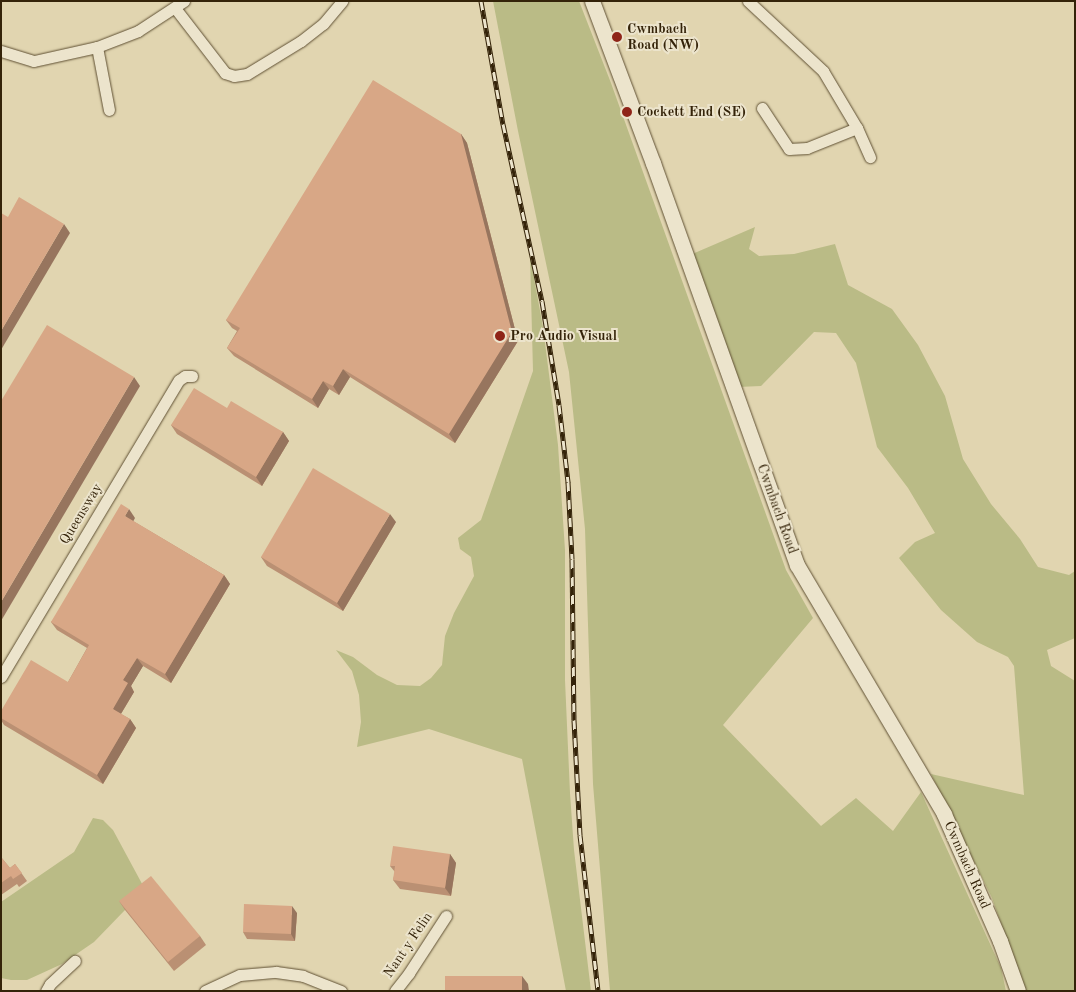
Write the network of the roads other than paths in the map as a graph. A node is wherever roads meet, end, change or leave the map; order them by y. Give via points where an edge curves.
1 (184, 1) edge
2 (342, 1) edge
3 (592, 1) edge
4 (748, 1) edge
5 (174, 8) junction
6 (96, 47) junction
7 (1, 51) edge
8 (762, 108) dead end
9 (110, 110) dead end
10 (857, 128) junction
11 (870, 157) dead end
12 (192, 376) dead end
13 (1, 677) edge
14 (446, 916) dead end
15 (75, 961) dead end
16 (46, 991) edge
17 (205, 991) edge
18 (341, 991) edge
19 (395, 991) edge
20 (1018, 991) edge

1 - 5 street
2 - 5 street via 323,24 301,42 247,74 234,76 225,73
3 - 20 main road, Cwmbach Road via 797,565 944,814 1000,941
4 - 10 street via 823,72
5 - 6 street via 138,31
6 - 7 street via 34,61
6 - 9 street
8 - 10 street via 789,149 807,148
10 - 11 street
12 - 13 street, Queensway via 178,380
14 - 19 street, Nant y Felin
15 - 16 street
17 - 18 street via 240,975 266,972 302,976

